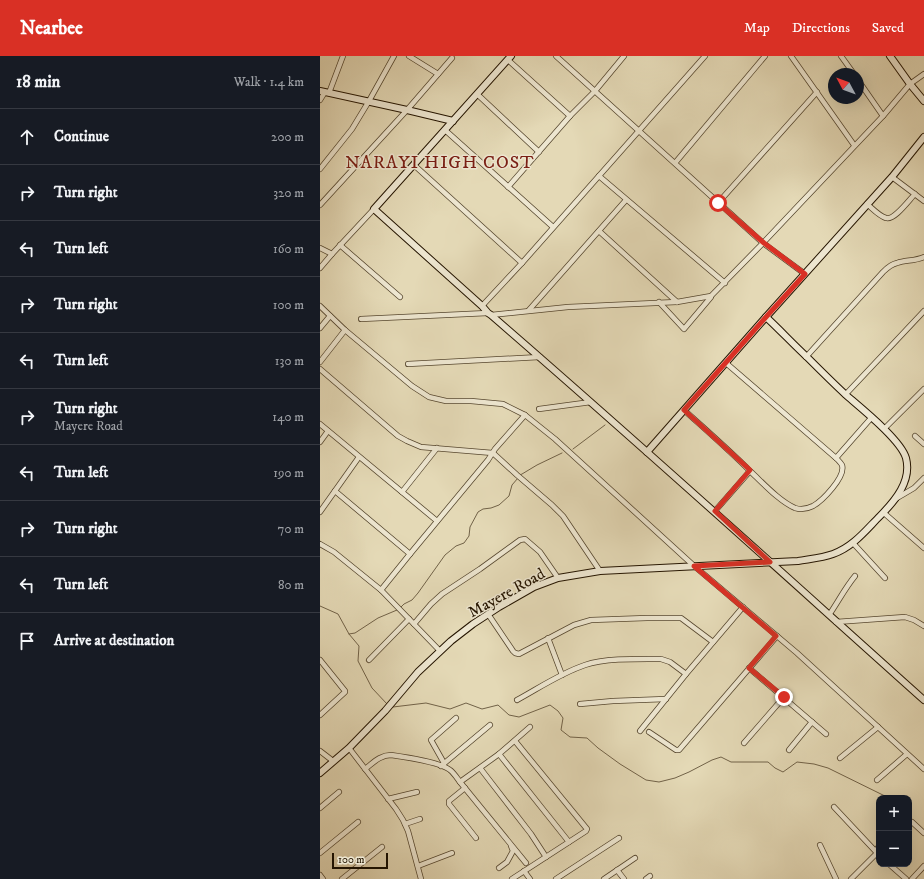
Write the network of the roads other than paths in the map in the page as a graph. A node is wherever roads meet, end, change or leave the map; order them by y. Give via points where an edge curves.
1 (343, 56) edge
2 (394, 56) edge
3 (409, 56) edge
4 (556, 56) edge
5 (624, 56) edge
6 (705, 56) edge
7 (765, 56) edge
8 (791, 56) edge
9 (841, 56) edge
10 (890, 56) edge
11 (452, 58) dead end
12 (510, 58) edge
13 (850, 68) edge
14 (438, 74) junction
15 (924, 74) edge
16 (910, 84) junction
17 (864, 89) edge
18 (595, 91) junction
19 (324, 92) edge
20 (817, 92) junction
21 (477, 94) junction
22 (320, 100) edge
23 (369, 101) junction
24 (924, 101) edge
25 (407, 110) junction
26 (570, 116) junction
27 (882, 116) junction
28 (453, 121) junction
29 (445, 130) junction
30 (639, 131) junction
31 (924, 137) edge
32 (854, 145) junction
33 (539, 152) junction
34 (675, 163) junction
35 (414, 165) junction
36 (320, 169) edge
37 (599, 176) junction
38 (892, 177) junction
39 (508, 187) junction
40 (914, 194) junction
41 (626, 200) junction
42 (924, 201) edge
43 (718, 203) junction
44 (867, 204) junction
45 (320, 206) edge
46 (374, 208) junction
47 (553, 227) junction
48 (599, 231) junction
49 (764, 243) junction
50 (340, 245) junction
51 (320, 248) edge
52 (332, 254) junction
53 (924, 257) edge
54 (522, 263) junction
55 (320, 268) edge
56 (805, 274) junction
57 (725, 283) junction
58 (711, 296) junction
59 (400, 297) dead end
60 (659, 302) junction
61 (677, 302) junction
62 (320, 306) edge
63 (482, 306) junction
64 (529, 310) junction
65 (924, 311) edge
66 (489, 314) junction
67 (330, 316) junction
68 (766, 317) junction
69 (361, 319) dead end
70 (320, 328) edge
71 (345, 330) junction
72 (540, 357) junction
73 (806, 357) junction
74 (320, 362) edge
75 (726, 363) junction
76 (408, 364) dead end
77 (320, 369) edge
78 (923, 392) edge
79 (846, 394) junction
80 (591, 402) junction
81 (539, 409) dead end
82 (684, 410) junction
83 (524, 415) junction
84 (872, 417) junction
85 (320, 424) edge
86 (884, 429) junction
87 (328, 431) junction
88 (915, 436) dead end
89 (320, 442) edge
90 (924, 444) edge
91 (437, 448) junction
92 (647, 452) junction
93 (493, 453) junction
94 (360, 457) junction
95 (836, 458) junction
96 (750, 470) junction
97 (924, 478) edge
98 (335, 491) junction
99 (402, 492) junction
100 (897, 498) junction
101 (715, 511) junction
102 (320, 512) edge
103 (884, 513) junction
104 (437, 521) junction
105 (853, 543) junction
106 (320, 544) edge
107 (923, 545) edge
108 (410, 554) junction
109 (770, 562) junction
110 (694, 566) junction
111 (600, 571) junction
112 (855, 576) dead end
113 (558, 578) junction
114 (885, 578) dead end
115 (381, 590) junction
116 (743, 607) junction
117 (488, 614) junction
118 (828, 615) junction
119 (409, 619) junction
120 (836, 622) junction
121 (414, 624) junction
122 (924, 626) edge
123 (776, 636) junction
124 (548, 638) junction
125 (713, 642) junction
126 (440, 651) junction
127 (369, 660) dead end
128 (320, 661) edge
129 (749, 668) junction
130 (562, 674) junction
131 (686, 674) junction
132 (784, 697) junction
133 (666, 699) junction
134 (517, 700) dead end
135 (924, 700) edge
136 (580, 704) dead end
137 (320, 715) edge
138 (456, 718) dead end
139 (812, 722) junction
140 (490, 726) dead end
141 (530, 727) dead end
142 (878, 727) junction
143 (640, 731) dead end
144 (649, 732) dead end
145 (826, 734) dead end
146 (515, 740) junction
147 (744, 742) dead end
148 (349, 748) junction
149 (320, 750) edge
150 (789, 750) dead end
151 (499, 754) junction
152 (907, 754) junction
153 (840, 758) dead end
154 (333, 761) junction
155 (443, 764) junction
156 (480, 768) junction
157 (365, 769) junction
158 (924, 769) edge
159 (320, 773) edge
160 (877, 780) dead end
161 (460, 782) junction
162 (465, 788) junction
163 (339, 792) dead end
164 (417, 792) dead end
165 (388, 799) junction
166 (834, 807) dead end
167 (320, 808) edge
168 (420, 819) dead end
169 (358, 822) dead end
170 (912, 822) dead end
171 (405, 824) junction
172 (924, 833) edge
173 (476, 838) dead end
174 (619, 838) dead end
175 (569, 842) junction
176 (511, 844) junction
177 (820, 846) dead end
178 (382, 847) dead end
179 (876, 852) edge
180 (320, 853) edge
181 (452, 853) dead end
182 (876, 854) edge
183 (546, 857) junction
184 (635, 858) dead end
185 (526, 863) dead end
186 (418, 866) junction
187 (924, 866) edge
188 (892, 867) edge
189 (500, 868) dead end
190 (618, 870) junction
191 (524, 871) junction
192 (320, 875) edge
193 (650, 876) dead end
194 (323, 879) edge
195 (342, 879) edge
196 (422, 879) edge
197 (512, 879) edge
198 (530, 879) edge
199 (556, 879) edge
200 (604, 879) edge
201 (624, 879) edge
202 (646, 879) edge
203 (836, 879) edge
204 (851, 879) edge
205 (906, 879) edge
206 (912, 879) edge

1 - 19 street
2 - 23 street
3 - 14 street
4 - 18 street
5 - 18 street
6 - 30 street
7 - 34 street
8 - 20 street
9 - 13 street
10 - 16 street
11 - 14 street
12 - 21 street
12 - 26 street
14 - 25 street
15 - 16 street
16 - 24 street
16 - 27 street
17 - 27 street
18 - 26 street
18 - 30 street
19 - 22 street
19 - 23 street
20 - 32 street
20 - 43 street
21 - 28 street
21 - 33 street
23 - 25 street
23 - 36 street via 352,129
25 - 28 street
25 - 45 street
26 - 33 street
27 - 32 street
28 - 29 street
29 - 35 street
29 - 39 street
30 - 34 street
30 - 37 street
31 - 38 street
32 - 49 street
33 - 39 street
34 - 43 street
35 - 46 street
35 - 54 street
37 - 41 street
37 - 47 street
38 - 40 street
38 - 44 street
39 - 47 street
40 - 42 street
40 - 44 street via 890,219 883,217
41 - 48 street
41 - 57 street
43 - 49 street
44 - 56 street
46 - 50 street
46 - 63 street
47 - 54 street
48 - 61 street
48 - 64 street
49 - 56 street
49 - 57 street
50 - 52 street
50 - 59 street
51 - 52 street
52 - 55 street
53 - 73 street via 890,266
54 - 63 street
56 - 68 street
57 - 58 street
58 - 60 street via 684,329
58 - 61 street
60 - 61 street
60 - 64 street
62 - 67 street
63 - 66 street
64 - 66 street
65 - 79 street
66 - 69 street
66 - 72 street
67 - 70 street
67 - 71 street
68 - 73 street, Mayere Road
68 - 75 street
71 - 74 street
71 - 83 street via 412,386 429,397 446,401 503,404
72 - 76 street
72 - 80 street
73 - 79 street, Mayere Road
75 - 82 street
75 - 95 street
77 - 91 street via 398,436 421,447
78 - 86 street
79 - 84 street, Mayere Road
80 - 81 street
80 - 92 street
82 - 92 street
82 - 96 street
83 - 93 street
83 - 110 street via 555,439
84 - 86 street, Mayere Road
84 - 95 street
85 - 87 street
86 - 100 street, Mayere Road via 898,444 906,458 907,472
87 - 89 street
87 - 94 street
88 - 90 street
91 - 93 street
91 - 99 street
92 - 101 street
93 - 104 street
93 - 111 street via 563,516
94 - 98 street
94 - 99 street
95 - 96 street via 842,465 842,472 836,484 824,498 803,510 778,497
96 - 101 street
97 - 100 street via 914,488
98 - 102 street
98 - 108 street
99 - 104 street
100 - 103 street, Mayere Road
101 - 109 street
103 - 105 street, Mayere Road
103 - 107 street
104 - 108 street
105 - 109 street, Mayere Road via 833,554 798,561
105 - 114 street
106 - 115 street via 334,552
108 - 115 street
109 - 110 street, Mayere Road
109 - 118 street
110 - 111 street, Mayere Road
110 - 116 street
111 - 113 street, Mayere Road
112 - 118 street
113 - 117 street, Mayere Road via 534,587
113 - 121 street via 540,552 525,539 520,540 442,594
115 - 119 street
116 - 123 street
116 - 125 street
117 - 124 street via 515,654
117 - 126 street, Mayere Road
118 - 120 street
119 - 121 street
119 - 127 street
120 - 122 street via 905,618
120 - 135 street
121 - 126 street
123 - 129 street
123 - 142 street
124 - 125 street via 591,620 681,618
124 - 130 street
125 - 131 street
126 - 148 street, Mayere Road
128 - 137 street via 345,692
129 - 132 street
129 - 144 street via 678,750
130 - 131 street via 586,665 604,662 661,659 670,662
130 - 134 street
131 - 133 street
132 - 139 street
132 - 147 street
133 - 136 street
133 - 143 street
138 - 155 street via 431,740
139 - 145 street
139 - 150 street
140 - 155 street
141 - 146 street
142 - 152 street
142 - 153 street
146 - 151 street
146 - 175 street via 586,827 586,830
148 - 154 street, Mayere Road
148 - 157 street
149 - 154 street
151 - 156 street
151 - 175 street
152 - 158 street
152 - 160 street
154 - 159 street, Mayere Road
155 - 157 street via 386,755
155 - 161 street
156 - 161 street
156 - 183 street
157 - 165 street
161 - 162 street
162 - 173 street via 449,801 449,804
162 - 176 street
163 - 167 street
164 - 165 street
165 - 171 street
166 - 179 street
168 - 171 street
169 - 180 street
170 - 172 street
171 - 186 street
174 - 199 street
175 - 183 street
176 - 185 street
176 - 189 street via 512,851 507,862
177 - 203 street
178 - 195 street
181 - 186 street
182 - 204 street
183 - 191 street
184 - 190 street
186 - 196 street
187 - 206 street
188 - 205 street
190 - 200 street
190 - 201 street
191 - 197 street
191 - 198 street
192 - 194 street
193 - 202 street

